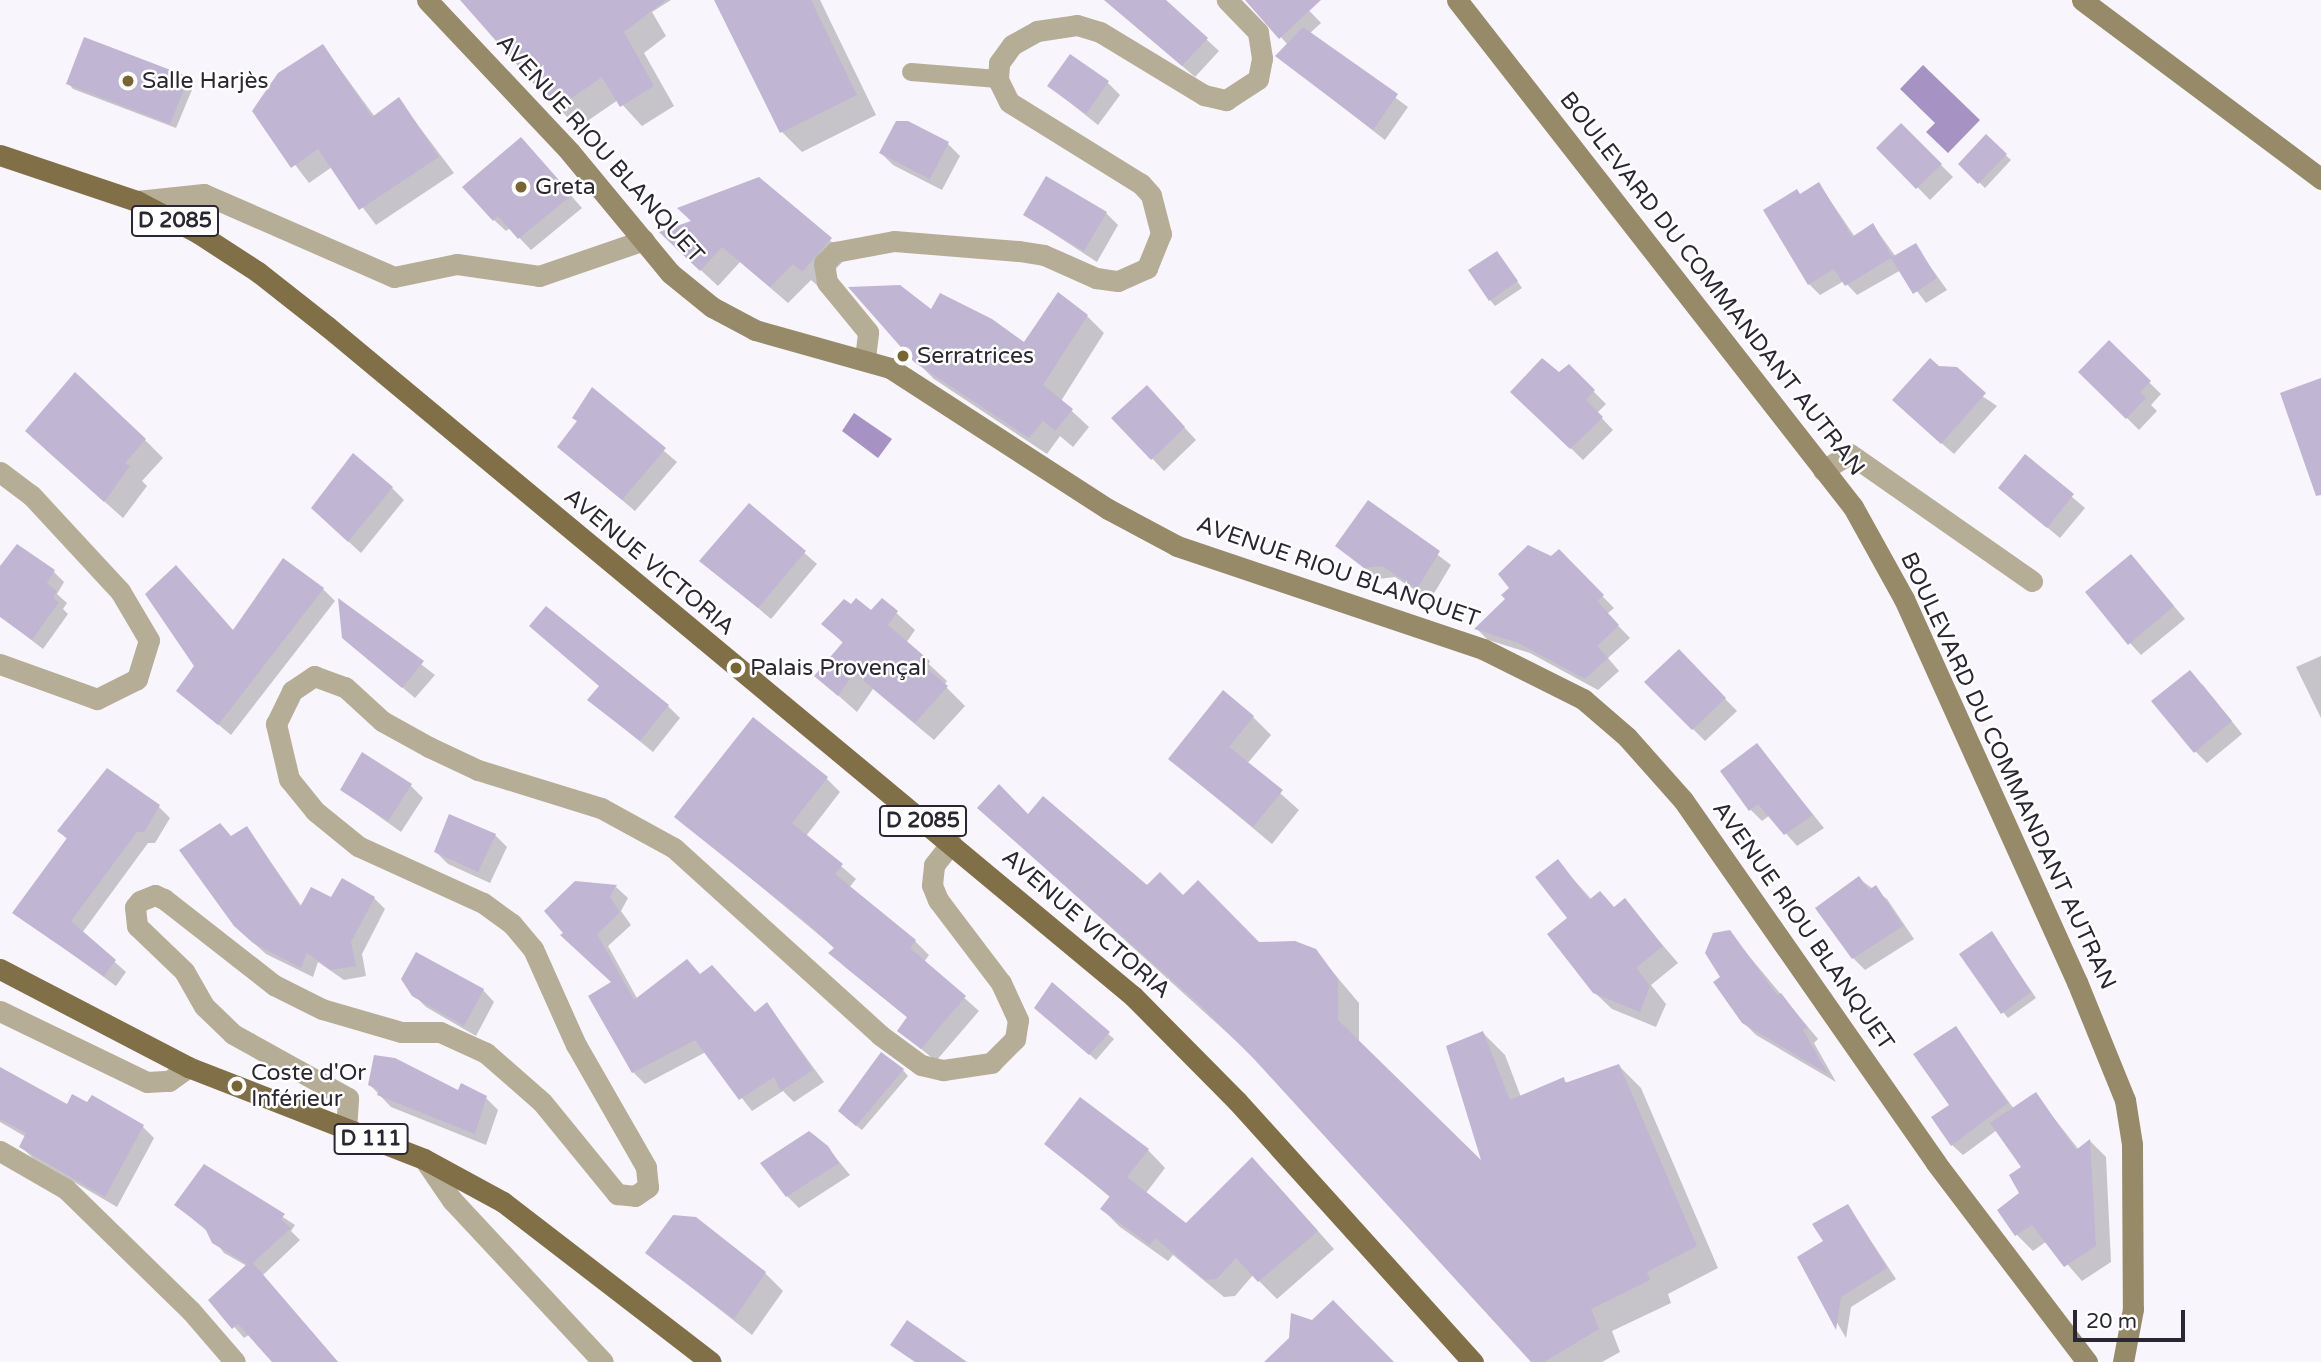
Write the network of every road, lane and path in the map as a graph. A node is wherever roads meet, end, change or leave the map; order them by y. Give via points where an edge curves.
1 (428, 0) edge
2 (1227, 0) edge
3 (1457, 0) edge
4 (2082, 0) edge
5 (911, 72) dead end
6 (998, 79) junction
7 (0, 155) edge
8 (2321, 178) edge
9 (137, 201) junction
10 (644, 240) junction
11 (865, 358) junction
12 (1823, 470) junction
13 (0, 472) edge
14 (2032, 581) dead end
15 (0, 664) edge
16 (951, 843) junction
17 (0, 969) edge
18 (0, 1011) edge
19 (188, 1067) junction
20 (346, 1129) junction
21 (0, 1151) edge
22 (424, 1158) junction
23 (236, 1362) edge
24 (603, 1362) edge
25 (711, 1362) edge
26 (1473, 1362) edge
27 (2087, 1362) edge
28 (2123, 1362) edge

1 - 10 street, AVENUE RIOU BLANQUET via 570,152
2 - 6 street via 1258,32 1262,58 1258,79 1226,100 1204,95 1100,32 1077,25 1037,31 1012,45 999,63
3 - 12 street, BOULEVARD DU COMMANDANT AUTRAN
4 - 8 street
5 - 6 lane
6 - 11 street via 1009,102 1146,190 1158,210 1161,234 1154,255 1147,268 1118,282 1096,278 1044,256 992,247 894,241 835,252 824,263 827,282 868,332
7 - 9 main road, AVENUE VICTORIA / D 2085
9 - 10 street via 204,194 394,277 457,264 540,276
9 - 16 main road, AVENUE VICTORIA / D 2085 via 198,233 298,303
10 - 11 street, AVENUE RIOU BLANQUET via 670,272 733,319 755,330
11 - 27 street, AVENUE RIOU BLANQUET via 920,384 1108,509 1177,546 1483,649 1583,699 1627,737 1683,800 1936,1163
12 - 14 street via 1850,454
12 - 28 street, BOULEVARD DU COMMANDANT AUTRAN via 1853,507 1903,599 2072,970 2124,1100 2132,1144 2133,1310
13 - 15 street via 31,495 120,592 149,640 137,679 97,699
16 - 20 street via 934,865 932,885 938,900 1001,983 1017,1020 1015,1039 990,1063 943,1070 921,1065 880,1035 674,848 601,808 478,770 429,747 382,721 345,687 314,676 292,691 276,724 289,779 315,811 358,846 483,903 512,924 533,949 576,1045 646,1167 648,1187 635,1196 617,1194 542,1102 486,1053 440,1032 401,1032 322,1009 274,985 164,899 155,895 140,901 135,907 137,926 184,971 204,1006 233,1034 348,1098
16 - 26 main road, AVENUE VICTORIA / D 2085 via 1133,996 1237,1101
17 - 19 main road, D 111
18 - 19 street via 147,1082 169,1081
19 - 20 main road, D 111
20 - 22 main road, D 111
21 - 23 street via 66,1189 191,1311
22 - 24 street via 452,1200
22 - 25 main road, D 111 via 503,1202

